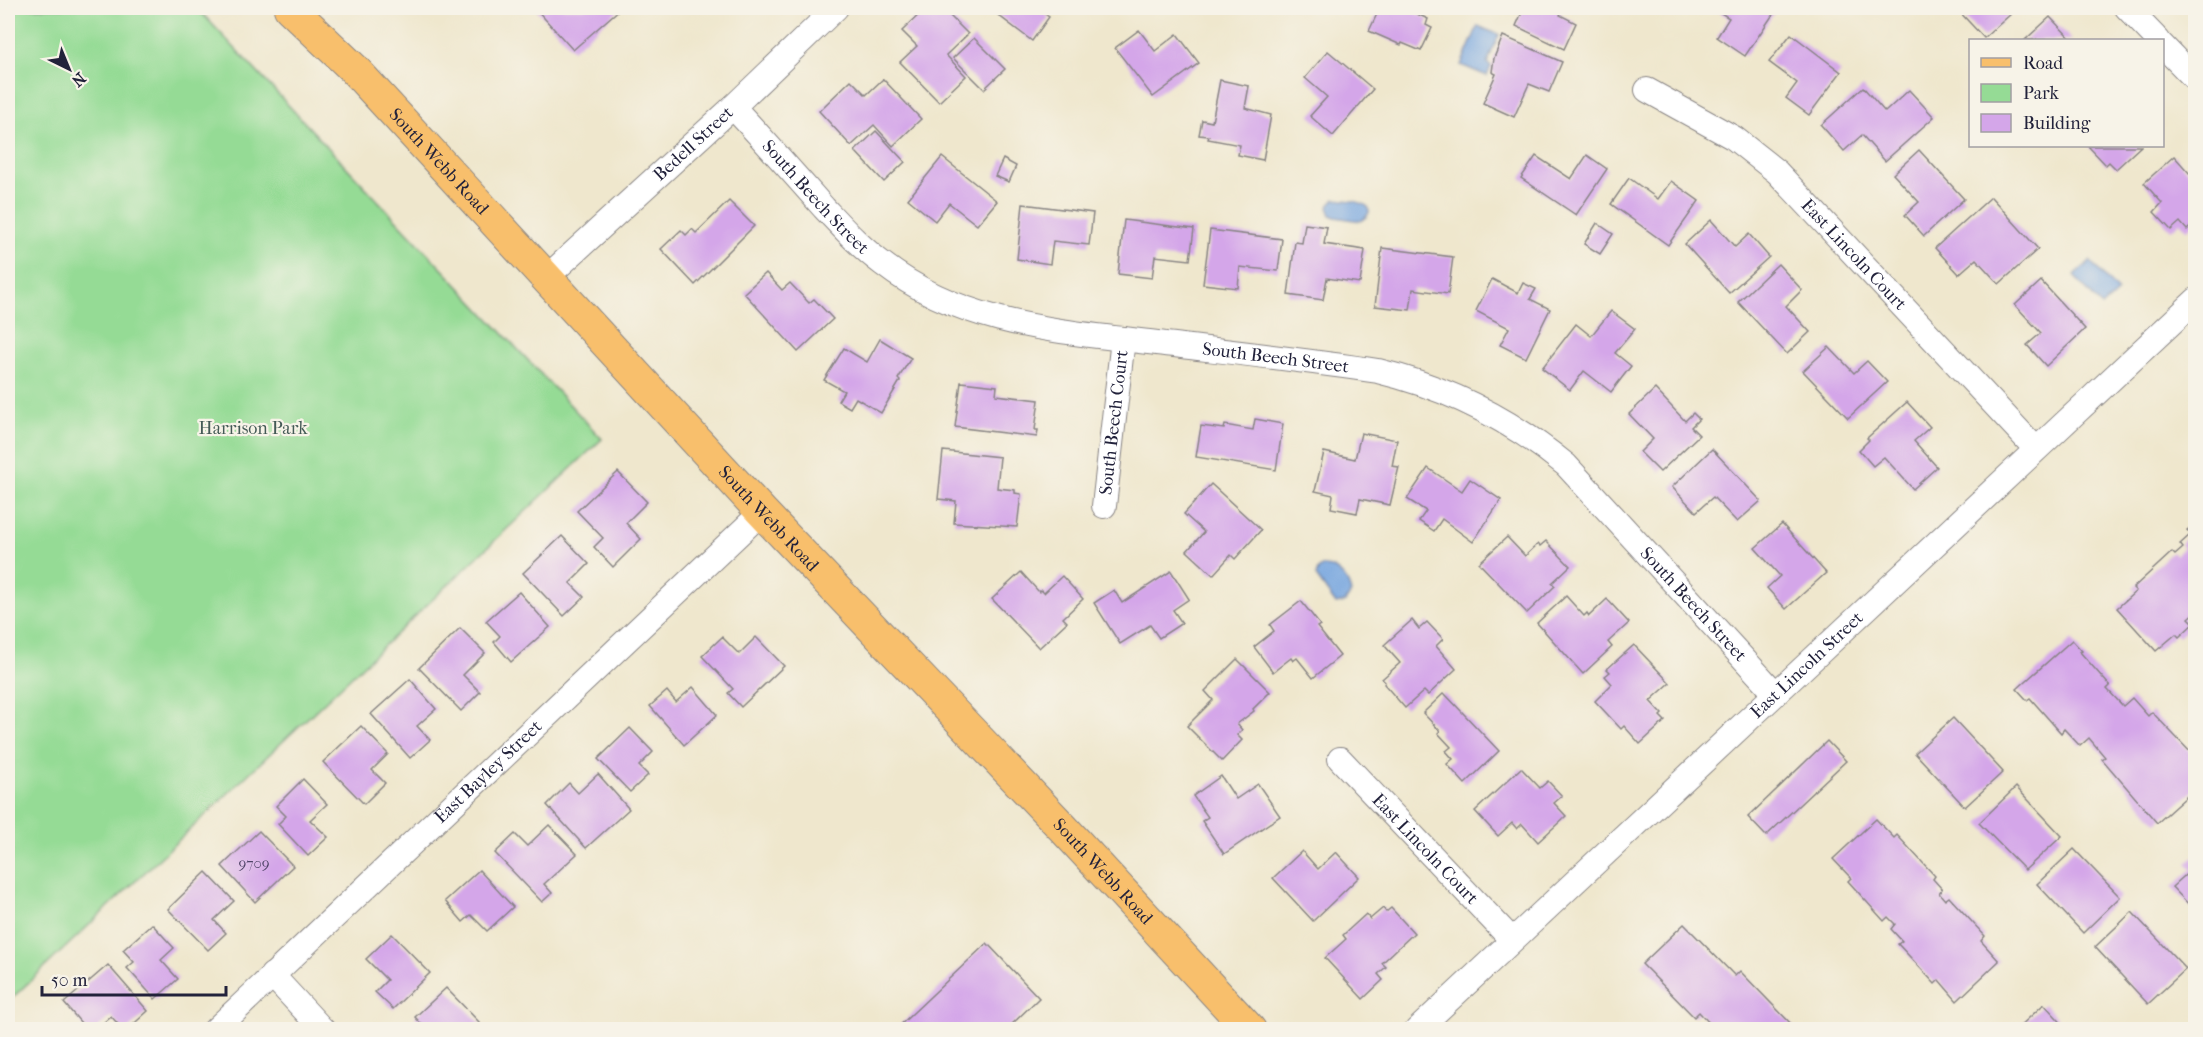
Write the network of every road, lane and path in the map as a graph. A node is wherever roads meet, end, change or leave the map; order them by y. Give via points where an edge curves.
1 (290, 8) edge
2 (836, 8) edge
3 (2127, 8) edge
4 (2157, 39) edge
5 (2164, 46) edge
6 (2196, 80) edge
7 (1647, 90) dead end
8 (733, 107) junction
9 (547, 277) junction
10 (2196, 300) edge
11 (1123, 339) junction
12 (2036, 449) junction
13 (1104, 506) dead end
14 (762, 512) junction
15 (1775, 693) junction
16 (1340, 759) dead end
17 (1512, 940) junction
18 (272, 975) junction
19 (215, 1029) edge
20 (323, 1029) edge
21 (1250, 1029) edge
22 (1417, 1029) edge

1 - 9 main road, South Webb Road via 354,69
2 - 8 street, Bedell Street
3 - 4 street
5 - 6 street
7 - 12 street, East Lincoln Court via 1734,138 1777,172
8 - 9 street, Bedell Street
8 - 11 street, South Beech Street via 841,227 906,281 986,317
9 - 14 main road, South Webb Road
10 - 12 street, East Lincoln Street
11 - 13 street, South Beech Court
11 - 15 street, South Beech Street via 1378,371 1415,380 1480,407 1540,443 1566,465
12 - 15 street, East Lincoln Street
14 - 18 street, East Bayley Street
14 - 21 main road, South Webb Road
15 - 17 street, East Lincoln Street
16 - 17 street, East Lincoln Court
17 - 22 street, East Lincoln Street
18 - 19 street, East Bayley Street
18 - 20 street

